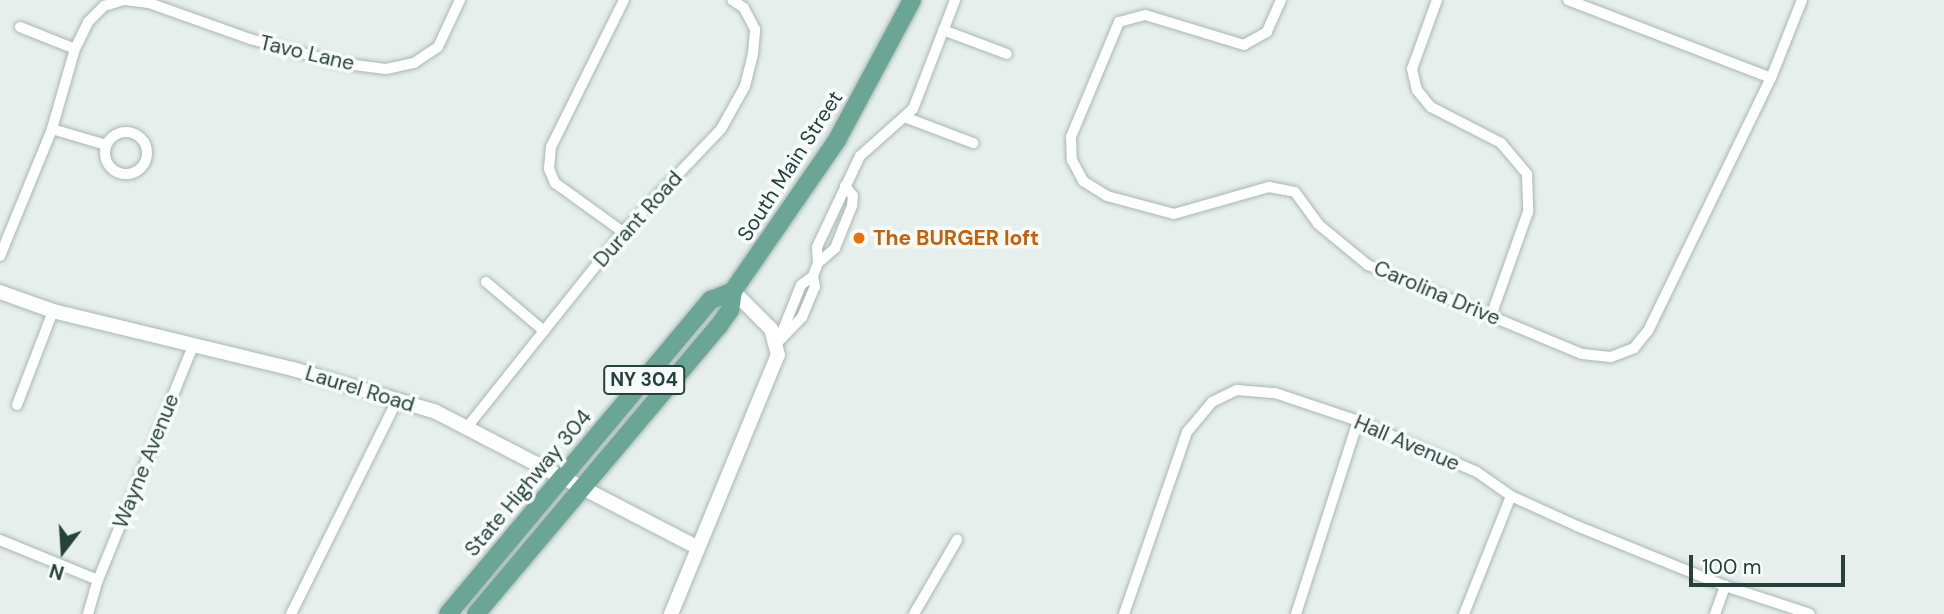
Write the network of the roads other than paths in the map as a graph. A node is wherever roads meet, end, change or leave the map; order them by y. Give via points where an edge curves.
1 (125, 0) edge
2 (460, 0) edge
3 (624, 0) edge
4 (732, 0) edge
5 (912, 0) edge
6 (955, 0) edge
7 (1281, 0) edge
8 (1437, 0) edge
9 (1568, 0) edge
10 (1802, 0) edge
11 (20, 27) dead end
12 (943, 30) junction
13 (75, 49) junction
14 (1007, 54) dead end
15 (1770, 78) junction
16 (908, 118) junction
17 (52, 129) junction
18 (973, 143) dead end
19 (106, 145) junction
20 (845, 186) junction
21 (624, 232) junction
22 (0, 256) edge
23 (818, 263) junction
24 (486, 282) dead end
25 (733, 291) junction
26 (0, 292) edge
27 (53, 311) junction
28 (1491, 316) junction
29 (544, 331) junction
30 (778, 342) junction
31 (192, 348) junction
32 (397, 400) junction
33 (17, 405) dead end
34 (1358, 421) junction
35 (468, 426) junction
36 (562, 478) junction
37 (583, 489) junction
38 (1511, 496) junction
39 (0, 540) edge
40 (957, 540) dead end
41 (696, 547) junction
42 (98, 580) junction
43 (1725, 586) junction
44 (88, 614) edge
45 (291, 614) edge
46 (448, 614) edge
47 (476, 614) edge
48 (671, 614) edge
49 (914, 614) edge
50 (1124, 614) edge
51 (1296, 614) edge
52 (1464, 614) edge
53 (1715, 614) edge
54 (1810, 614) edge

1 - 2 street, Tavo Lane via 149,3 326,60 386,69 414,63 438,47
1 - 13 street, Tavo Lane via 104,6
3 - 21 street via 551,147 549,169 555,183
4 - 21 street, Durant Road via 744,8 755,29 745,86 721,129
5 - 25 main road, South Main Street / NY 304 via 837,140
6 - 12 street
7 - 28 street, Carolina Drive via 1267,32 1244,45 1225,43 1145,15 1119,22 1071,137 1072,160 1083,181 1107,196 1174,214 1269,187 1296,192 1318,224 1368,265
8 - 28 street via 1412,69 1417,90 1431,107 1500,143 1527,174 1528,212
9 - 15 street
10 - 15 street, Carolina Drive
11 - 13 street
12 - 14 street
12 - 16 street
13 - 17 street, Tavo Lane
15 - 28 street, Carolina Drive via 1665,298 1634,348 1611,357 1582,354
16 - 18 street
16 - 20 street via 867,145
17 - 19 street
17 - 22 street, Tavo Lane
19 - 19 street via 115,134 133,132 144,141 146,159 137,171 118,172 107,162
20 - 23 street via 817,247
20 - 23 street via 853,196 852,206 835,248
21 - 29 street, Durant Road
23 - 30 street via 815,287 802,317
24 - 29 street
25 - 30 street via 763,318
25 - 36 main road, State Highway 304 / NY 304 via 711,300
25 - 37 main road, NY 304 via 728,314
26 - 27 street, Laurel Road
27 - 31 street, Laurel Road
27 - 33 street
29 - 35 street, Durant Road
30 - 41 street via 777,359
31 - 32 street, Laurel Road via 293,369
31 - 42 street, Wayne Avenue
32 - 35 street, Laurel Road
32 - 45 street
34 - 38 street, Hall Avenue via 1477,472
34 - 50 street, Hall Avenue via 1275,393 1237,390 1212,401 1187,432
34 - 51 street
35 - 36 street, Laurel Road
36 - 37 street, Laurel Road
36 - 46 main road, State Highway 304 / NY 304
37 - 41 street, Laurel Road
37 - 47 main road, NY 304
38 - 43 street, Hall Avenue
38 - 52 street
39 - 42 street
40 - 49 street
41 - 48 street
42 - 44 street, Wayne Avenue
43 - 53 street
43 - 54 street, Hall Avenue

